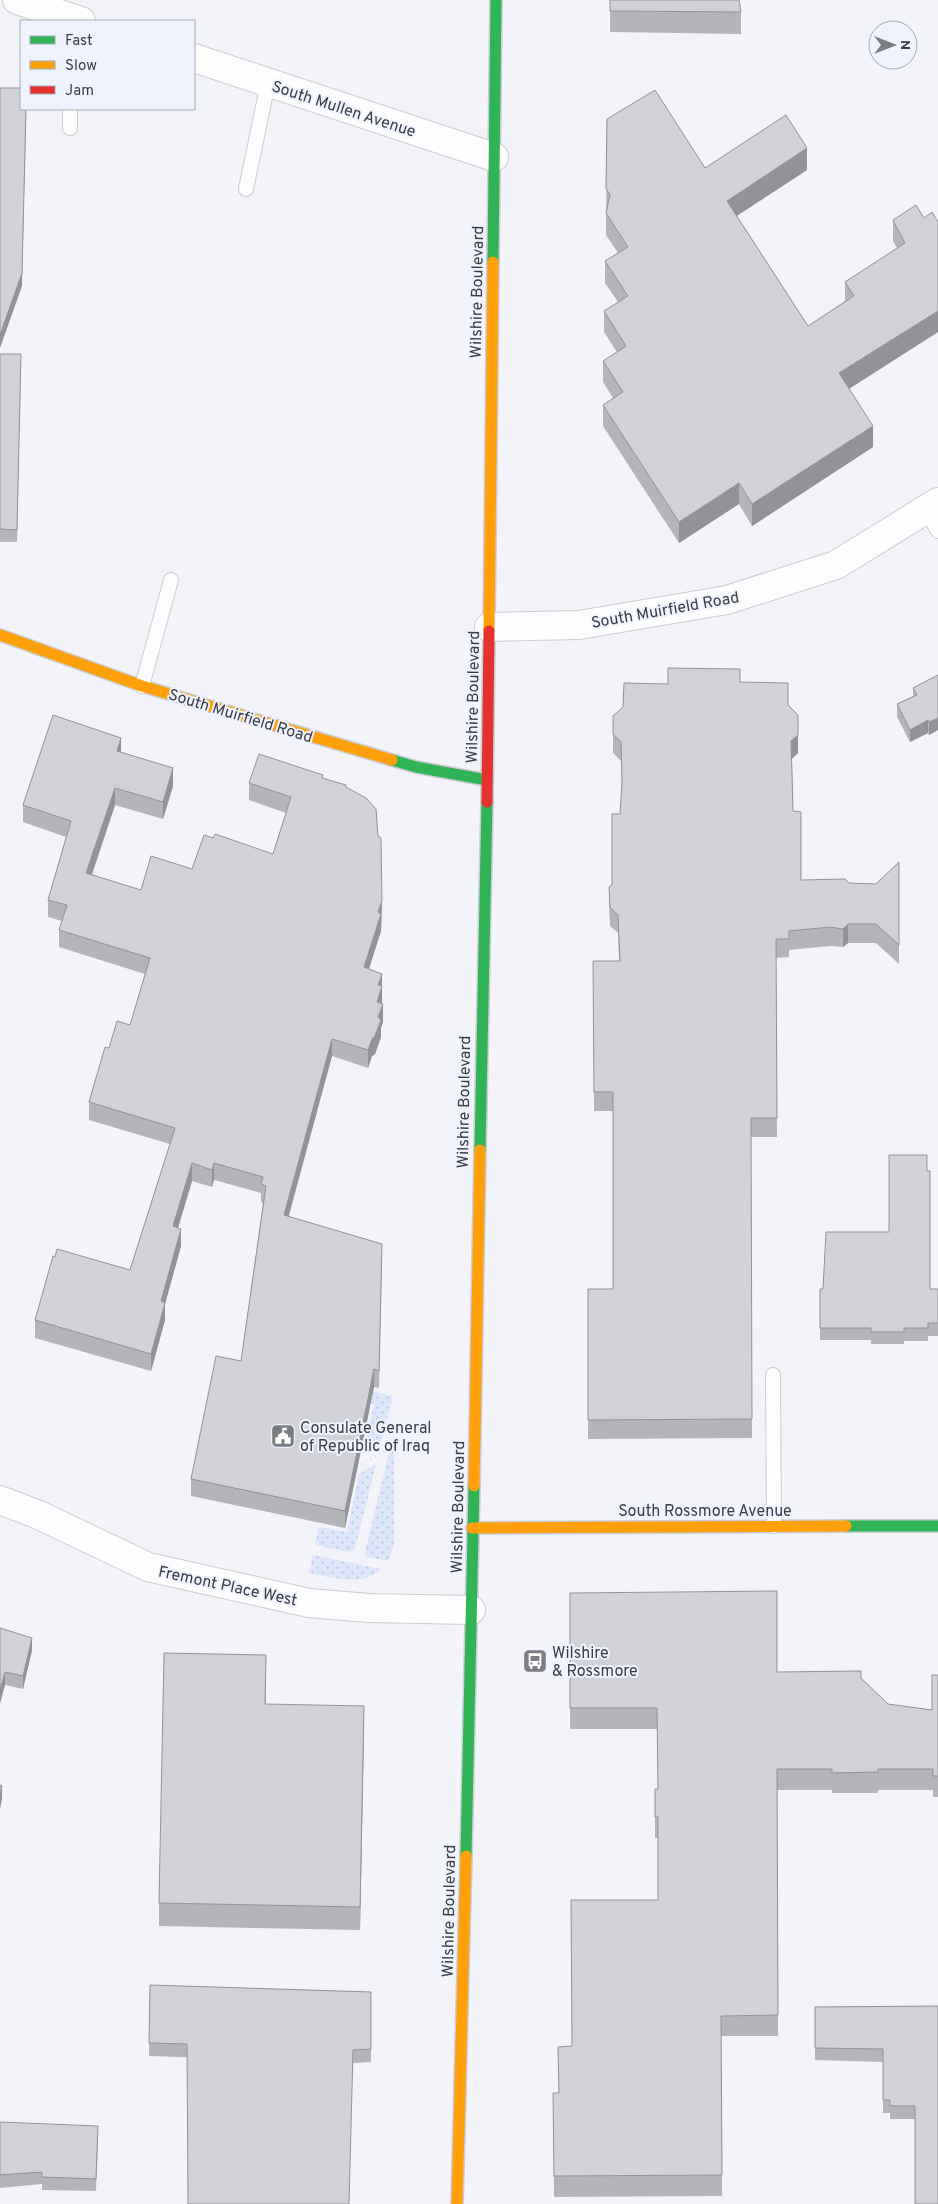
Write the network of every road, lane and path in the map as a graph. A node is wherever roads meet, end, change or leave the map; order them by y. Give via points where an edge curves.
1 (17, 0) edge
2 (496, 0) edge
3 (74, 20) edge
4 (195, 58) edge
5 (268, 83) junction
6 (70, 110) edge
7 (70, 128) dead end
8 (494, 157) junction
9 (246, 188) dead end
10 (934, 514) edge
11 (171, 580) dead end
12 (489, 627) junction
13 (0, 635) edge
14 (142, 686) junction
15 (486, 780) junction
16 (773, 1375) dead end
17 (385, 1451) dead end
18 (358, 1466) edge
19 (0, 1500) edge
20 (774, 1526) junction
21 (938, 1526) edge
22 (472, 1528) junction
23 (471, 1610) junction
24 (456, 2204) edge

1 - 3 street
2 - 8 main road, Wilshire Boulevard
4 - 5 street, South Mullen Avenue
5 - 8 street, South Mullen Avenue
5 - 9 lane
6 - 7 lane
8 - 12 main road, Wilshire Boulevard
10 - 12 street, South Muirfield Road via 836,565 727,600 579,625
11 - 14 lane
12 - 15 main road, Wilshire Boulevard
13 - 14 main road, South Muirfield Road
14 - 15 main road, South Muirfield Road via 416,767
15 - 22 main road, Wilshire Boulevard
16 - 20 lane
17 - 18 path
19 - 23 street, Fremont Place West via 148,1567 309,1603
20 - 21 main road, South Rossmore Avenue
20 - 22 main road, South Rossmore Avenue
22 - 23 main road, Wilshire Boulevard
23 - 24 main road, Wilshire Boulevard

